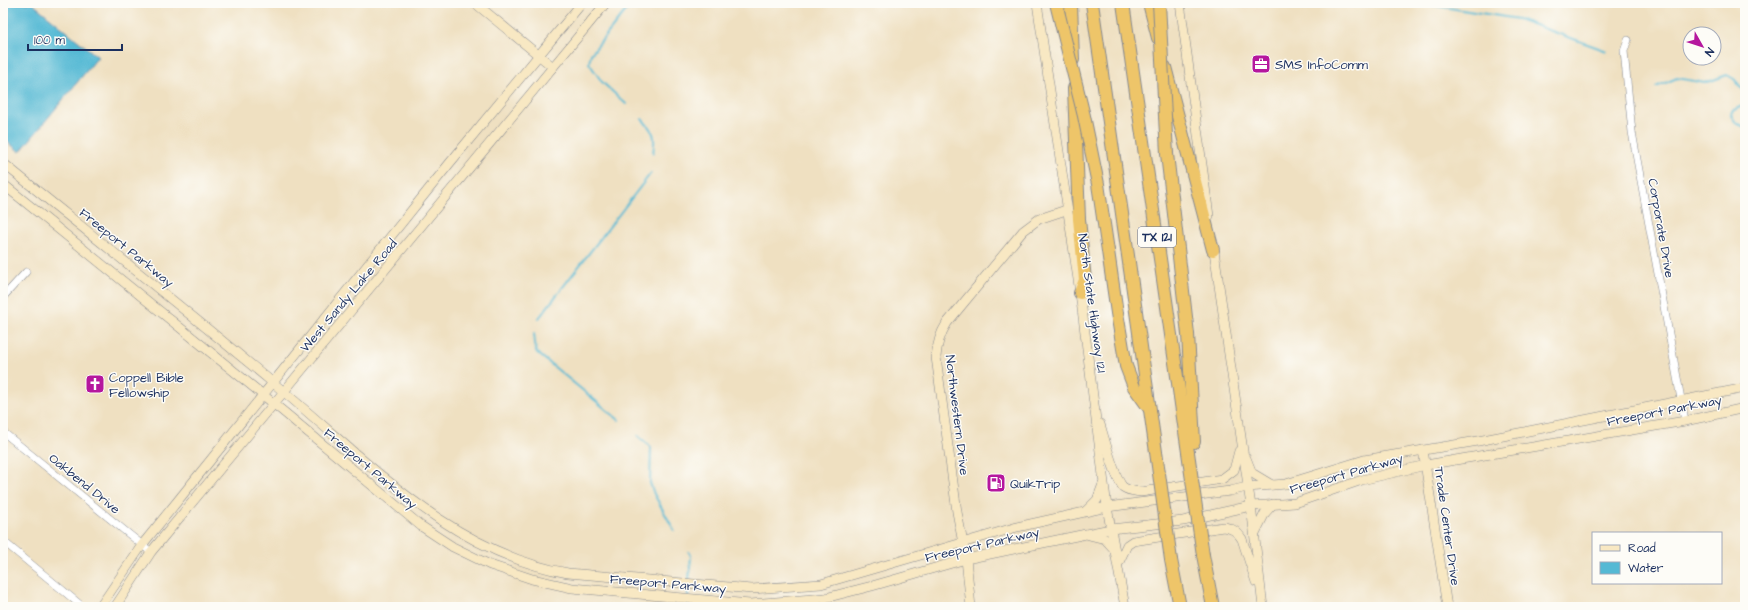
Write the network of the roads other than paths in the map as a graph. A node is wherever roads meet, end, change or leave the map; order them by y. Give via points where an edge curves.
1 (475, 3) edge
2 (582, 3) edge
3 (606, 3) edge
4 (1037, 3) edge
5 (1056, 3) edge
6 (1071, 3) edge
7 (1092, 3) edge
8 (1123, 3) edge
9 (1149, 3) edge
10 (1159, 3) edge
11 (1180, 3) edge
12 (1628, 40) dead end
13 (539, 55) junction
14 (553, 67) junction
15 (3, 163) edge
16 (3, 184) edge
17 (33, 187) junction
18 (22, 199) junction
19 (1066, 210) junction
20 (382, 246) junction
21 (1213, 250) junction
22 (111, 251) junction
23 (398, 255) junction
24 (101, 263) junction
25 (26, 272) dead end
26 (1080, 293) junction
27 (3, 297) edge
28 (186, 312) junction
29 (176, 324) junction
30 (272, 382) junction
31 (1745, 388) edge
32 (283, 391) junction
33 (263, 394) junction
34 (1681, 399) junction
35 (274, 403) junction
36 (1093, 404) junction
37 (1745, 408) edge
38 (1150, 409) junction
39 (1685, 421) junction
40 (3, 432) edge
41 (1240, 444) junction
42 (1423, 450) junction
43 (1426, 465) junction
44 (1192, 475) junction
45 (389, 482) junction
46 (1104, 483) junction
47 (1273, 485) junction
48 (1247, 487) junction
49 (380, 494) junction
50 (1273, 504) junction
51 (1251, 506) junction
52 (1107, 507) junction
53 (1084, 512) junction
54 (1111, 529) junction
55 (1086, 534) junction
56 (1254, 534) junction
57 (3, 541) edge
58 (962, 542) junction
59 (142, 545) junction
60 (1114, 549) junction
61 (151, 552) junction
62 (966, 559) junction
63 (1117, 566) junction
64 (1263, 604) edge
65 (83, 607) edge
66 (100, 607) edge
67 (115, 607) edge
68 (971, 607) edge
69 (1125, 607) edge
70 (1180, 607) edge
71 (1213, 607) edge
72 (1447, 607) edge

1 - 13 main road
2 - 13 main road, West Sandy Lake Road
3 - 14 main road, West Sandy Lake Road
4 - 19 main road, North State Highway 121
5 - 38 highway, bridge via 1084,116 1126,366 1134,387
6 - 26 highway via 1079,218 1085,280
7 - 38 highway, TX 121
8 - 44 highway, TX 121
9 - 21 highway
10 - 44 highway, bridge via 1168,154 1188,334 1196,462
11 - 21 main road
12 - 34 street, Corporate Drive via 1624,51 1632,132
13 - 14 main road
13 - 20 main road, West Sandy Lake Road
14 - 23 main road, West Sandy Lake Road
15 - 17 main road, Freeport Parkway
16 - 18 main road
17 - 18 main road
17 - 22 main road, Freeport Parkway
18 - 24 main road
19 - 26 main road, North State Highway 121
19 - 58 main road, Northwestern Drive via 1038,219 1027,228 947,323 940,335 936,357
20 - 23 main road
20 - 30 main road, West Sandy Lake Road
21 - 41 main road
22 - 24 main road
22 - 28 main road, Freeport Parkway
23 - 32 main road, West Sandy Lake Road
24 - 29 main road
25 - 27 street
26 - 36 main road, North State Highway 121
28 - 29 main road
28 - 30 main road, Freeport Parkway
29 - 33 main road
30 - 32 main road, Freeport Parkway
30 - 33 main road, West Sandy Lake Road
31 - 34 main road, Freeport Parkway
32 - 35 main road, West Sandy Lake Road
32 - 45 main road, Freeport Parkway
33 - 35 main road, Freeport Parkway
33 - 59 main road, West Sandy Lake Road
34 - 39 street, Corporate Drive
34 - 42 main road, Freeport Parkway
35 - 49 main road, Freeport Parkway
35 - 61 main road, West Sandy Lake Road
36 - 41 main road via 1119,482 1133,491 1142,492 1222,480 1234,470
36 - 46 main road, North State Highway 121
37 - 39 main road, Freeport Parkway
38 - 70 highway, TX 121, bridge
39 - 43 main road, Freeport Parkway
40 - 59 street, Oakbend Drive
41 - 47 main road via 1252,473
41 - 48 main road
42 - 43 main road, Trade Center Drive
42 - 47 main road, Freeport Parkway via 1364,460 1286,484
43 - 50 main road, Freeport Parkway via 1362,480 1295,503
43 - 72 main road, Trade Center Drive
44 - 71 highway, TX 121, bridge
45 - 49 main road
45 - 58 main road, Freeport Parkway via 460,534 497,552 541,568 568,573 752,589 821,584
46 - 52 main road, North State Highway 121
46 - 53 main road via 1097,500
47 - 48 main road, Freeport Parkway
48 - 51 main road
48 - 52 main road, Freeport Parkway
49 - 62 main road, Freeport Parkway via 453,547 490,565 532,579 572,588 750,604 825,598
50 - 51 main road, Freeport Parkway
50 - 56 main road via 1265,512
51 - 54 main road, Freeport Parkway via 1183,521
51 - 56 main road
52 - 53 main road, Freeport Parkway
52 - 54 main road, North State Highway 121
53 - 58 main road, Freeport Parkway
54 - 55 main road, Freeport Parkway
54 - 60 main road, North State Highway 121
55 - 60 main road via 1105,539
55 - 62 main road, Freeport Parkway
56 - 64 main road
57 - 65 street
58 - 62 main road, Northwestern Drive
59 - 61 street, Oakbend Drive
59 - 66 main road, West Sandy Lake Road
60 - 63 main road, North State Highway 121
61 - 67 main road, West Sandy Lake Road
62 - 68 main road, Northwestern Drive
63 - 64 main road via 1127,544 1133,541 1230,528 1238,532 1242,539
63 - 69 main road, North State Highway 121

